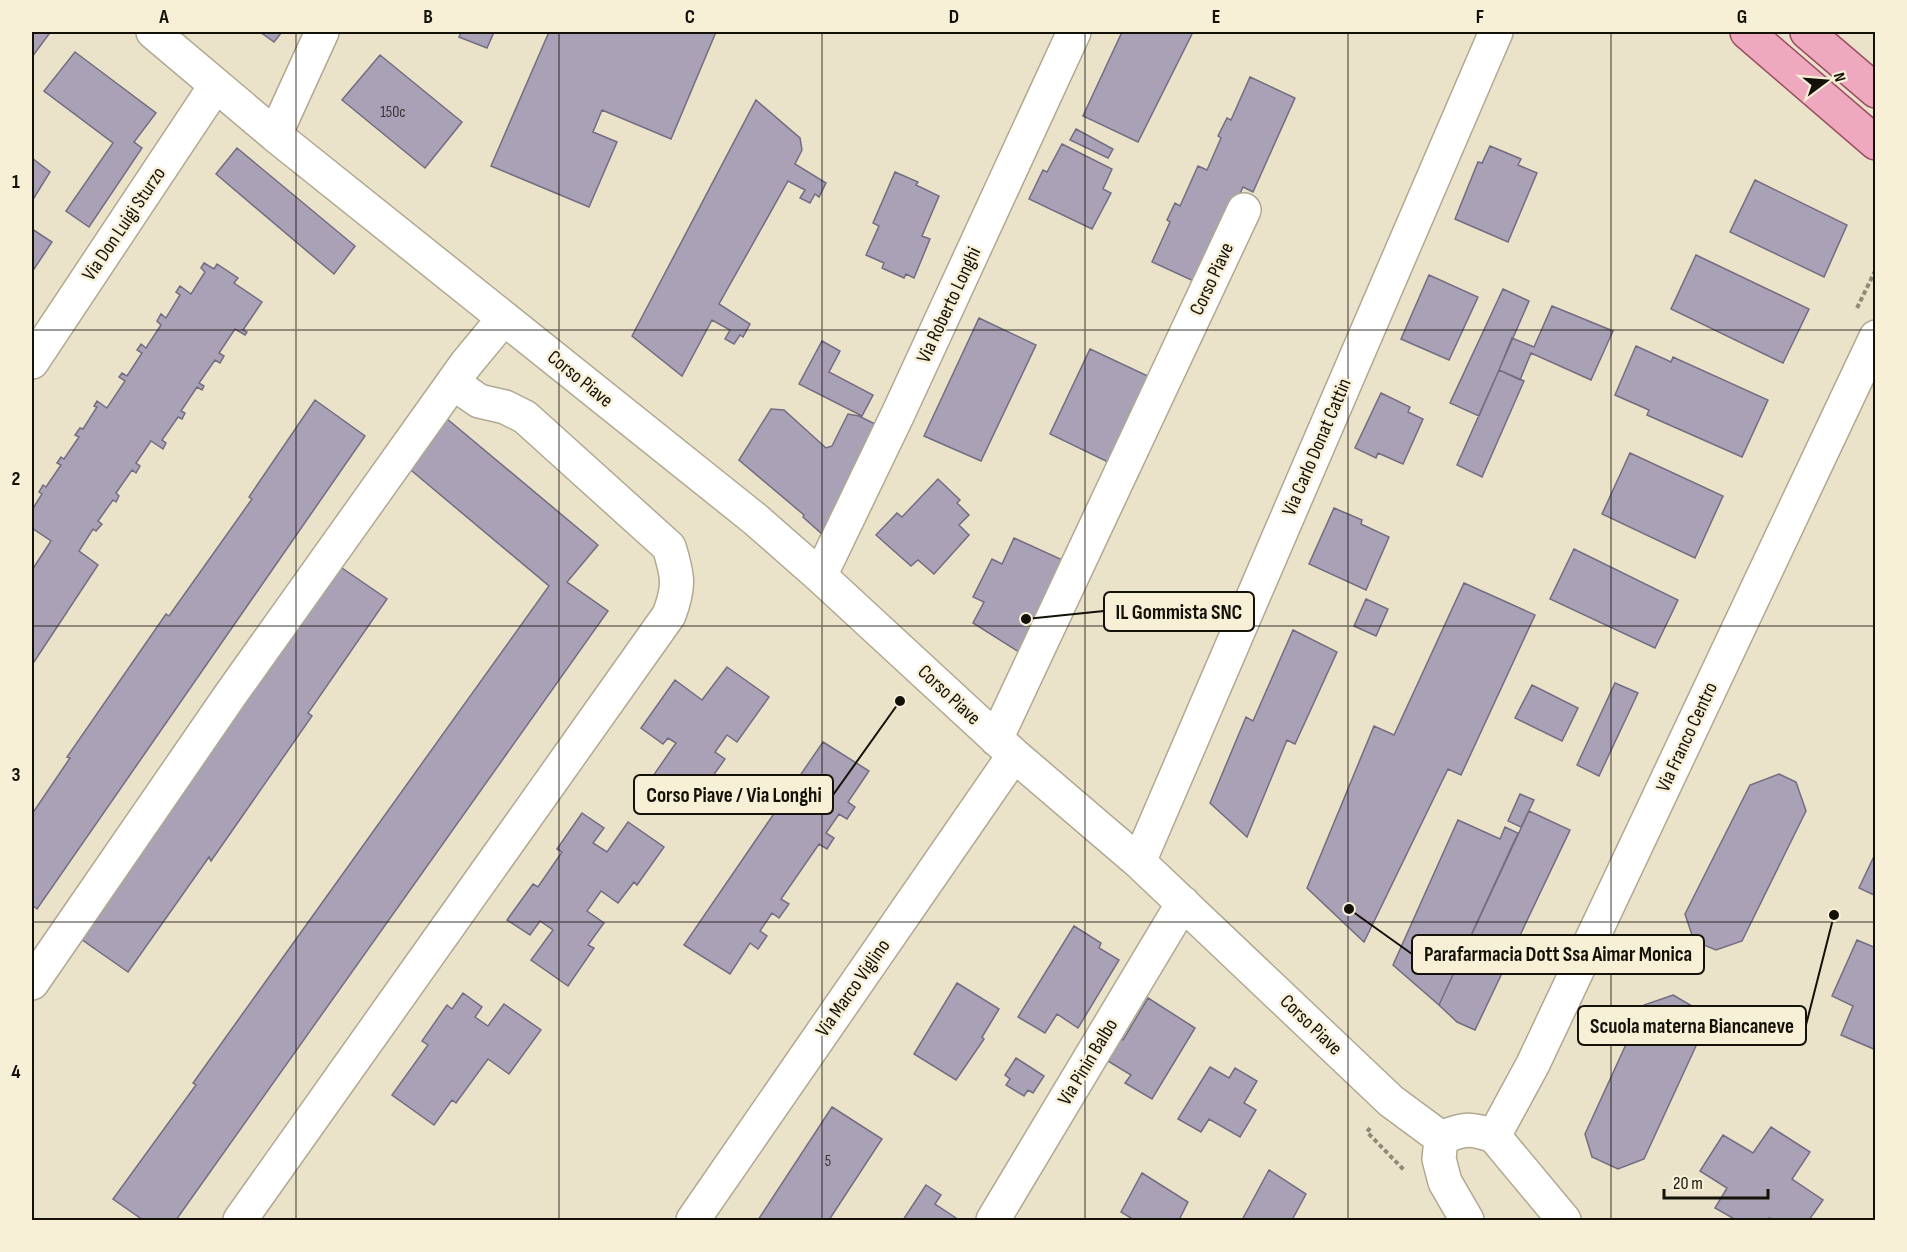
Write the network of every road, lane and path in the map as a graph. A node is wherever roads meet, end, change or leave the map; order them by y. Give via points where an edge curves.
1 (153, 32) edge
2 (322, 32) edge
3 (1074, 32) edge
4 (1496, 32) edge
5 (1747, 32) edge
6 (1807, 32) edge
7 (216, 85) junction
8 (1875, 91) edge
9 (275, 135) junction
10 (1875, 143) edge
11 (1244, 210) dead end
12 (504, 318) junction
13 (1875, 337) edge
14 (32, 363) edge
15 (453, 383) junction
16 (820, 576) junction
17 (1005, 747) junction
18 (1139, 862) junction
19 (1183, 903) junction
20 (32, 983) edge
21 (1391, 1101) junction
22 (1494, 1136) junction
23 (1442, 1138) junction
24 (1408, 1176) dead end
25 (240, 1221) edge
26 (693, 1221) edge
27 (993, 1221) edge
28 (1467, 1221) edge
29 (1539, 1221) edge
30 (1550, 1221) edge
31 (1564, 1221) edge

1 - 7 street, Corso Piave
2 - 9 street
3 - 16 street, Via Roberto Longhi
4 - 18 street, Via Carlo Donat Cattin
5 - 10 main road
6 - 8 main road
7 - 9 street, Corso Piave
7 - 14 street, Via Don Luigi Sturzo
9 - 12 street, Corso Piave
11 - 17 street, Corso Piave
12 - 15 street
12 - 16 street, Corso Piave via 755,519
13 - 22 street, Via Franco Centro via 1533,1064
15 - 20 street via 231,694
15 - 25 street via 479,401 525,417 669,547 677,571 677,594 669,615
16 - 17 street, Corso Piave
17 - 18 street, Corso Piave
17 - 26 street, Via Marco Viglino
18 - 19 street, Corso Piave
19 - 21 street, Corso Piave
19 - 27 street, Via Pinin Balbo
21 - 23 street, Corso Piave
21 - 24 path via 1367,1132
22 - 23 street via 1463,1129
22 - 31 street
23 - 28 street via 1439,1159 1445,1182
29 - 30 street

